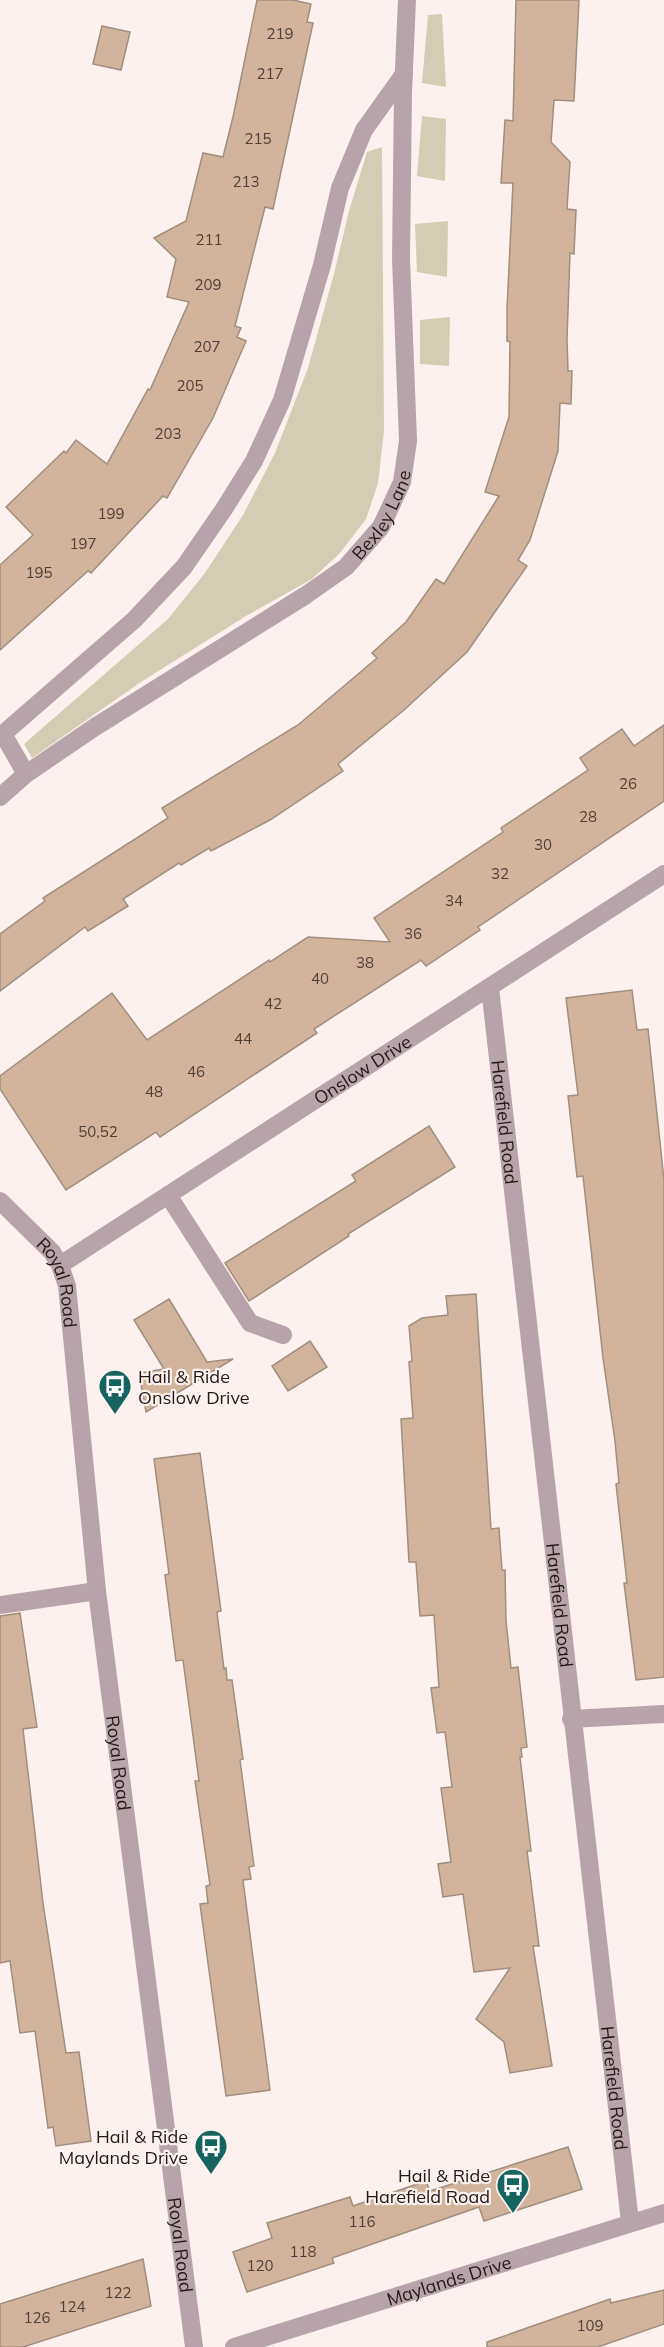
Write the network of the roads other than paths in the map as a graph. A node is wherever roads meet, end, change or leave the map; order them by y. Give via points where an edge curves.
1 (407, 0) edge
2 (404, 74) junction
3 (1, 736) edge
4 (26, 774) junction
5 (0, 797) edge
6 (664, 874) edge
7 (490, 988) junction
8 (168, 1195) junction
9 (0, 1201) edge
10 (60, 1265) junction
11 (283, 1335) dead end
12 (97, 1591) junction
13 (0, 1605) edge
14 (664, 1714) edge
15 (571, 1719) junction
16 (664, 2213) edge
17 (630, 2222) junction
18 (194, 2347) edge
19 (234, 2347) edge

1 - 2 street, Bexley Lane
2 - 3 street via 364,130 340,188 282,400 254,461 184,567 134,620
2 - 4 street, Bexley Lane via 401,259 408,441 402,482 381,527 346,567
3 - 4 street
4 - 5 street, Bexley Lane
6 - 7 street, Onslow Drive
7 - 8 street, Onslow Drive
7 - 15 street, Harefield Road
8 - 10 street, Onslow Drive
8 - 11 street via 250,1323
9 - 10 street, Royal Road via 52,1252
10 - 12 street, Royal Road via 67,1286
12 - 13 street
12 - 18 street, Royal Road
14 - 15 street
15 - 17 street, Harefield Road
16 - 17 street, Maylands Drive
17 - 19 street, Maylands Drive

